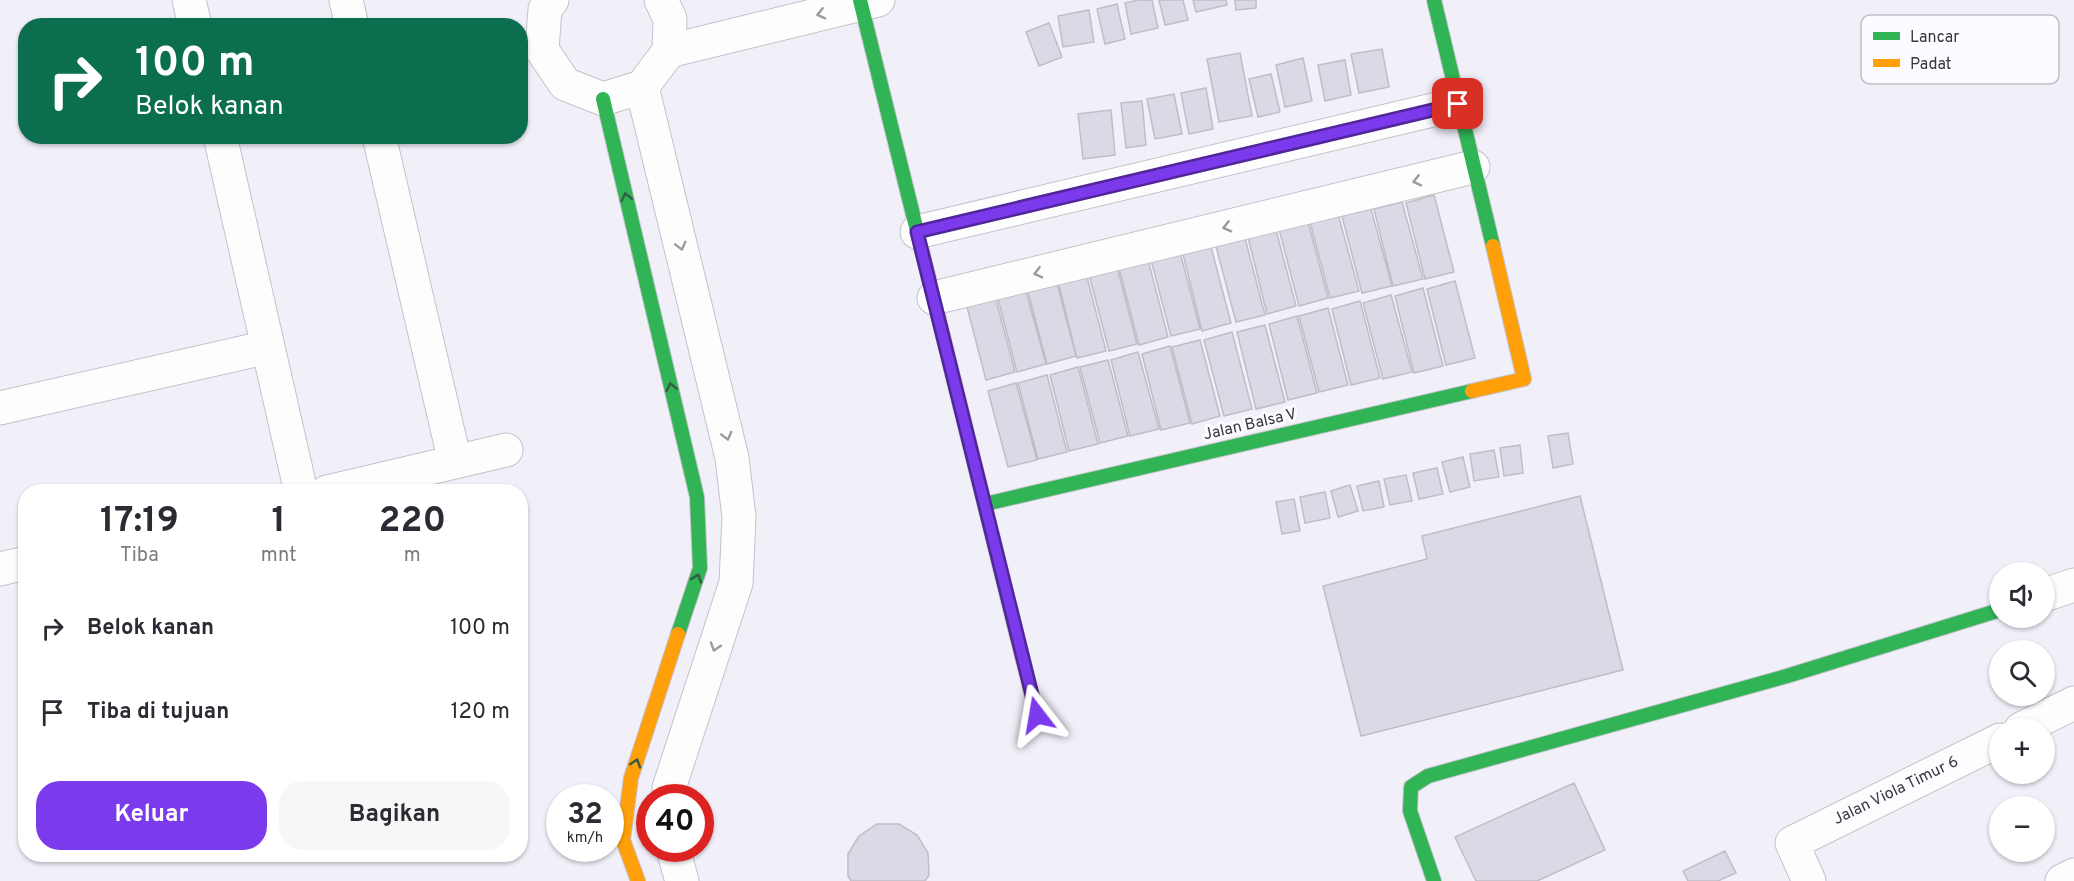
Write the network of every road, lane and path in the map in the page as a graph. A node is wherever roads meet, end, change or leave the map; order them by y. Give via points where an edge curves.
1 (189, 0) edge
2 (346, 0) edge
3 (552, 0) edge
4 (661, 0) edge
5 (1434, 0) edge
6 (866, 1) edge
7 (193, 18) edge
8 (350, 18) edge
9 (669, 51) junction
10 (531, 53) edge
11 (642, 87) junction
12 (603, 99) junction
13 (1458, 104) junction
14 (222, 144) edge
15 (381, 144) edge
16 (1473, 167) junction
17 (917, 232) junction
18 (934, 298) junction
19 (268, 347) junction
20 (0, 408) edge
21 (506, 450) dead end
22 (455, 462) junction
23 (299, 484) edge
24 (361, 484) edge
25 (985, 504) junction
26 (18, 565) edge
27 (0, 569) edge
28 (2074, 585) edge
29 (2055, 591) edge
30 (1989, 614) edge
31 (2074, 703) edge
32 (1037, 715) dead end
33 (2043, 718) edge
34 (1989, 745) edge
35 (670, 784) edge
36 (677, 862) edge
37 (2074, 875) edge
38 (638, 881) edge
39 (682, 881) edge
40 (1434, 881) edge
41 (1809, 881) edge
42 (2062, 881) edge

1 - 7 street
2 - 8 street
3 - 10 street via 545,9
4 - 9 street via 670,19
5 - 13 street
6 -> 9 street
6 - 17 street
9 - 11 street
10 - 12 street via 565,84
11 - 12 street
11 -> 35 street via 732,458 739,518 736,583
38 -> 12 street via 623,840 631,778 700,568 698,497
13 - 16 street
13 - 17 street
14 - 19 street
15 - 22 street
16 -> 18 street
16 - 25 street, Jalan Balsa V via 1524,379
17 - 18 street
18 - 25 street
19 - 20 street
19 - 23 street
21 - 22 street
22 - 24 street
25 - 32 street
26 - 27 street
28 - 29 street
30 - 40 street via 1692,704 1428,776 1412,787 1410,811
31 - 33 street
34 - 41 street, Jalan Viola Timur 6 via 1792,843
36 - 39 street
37 - 42 street

